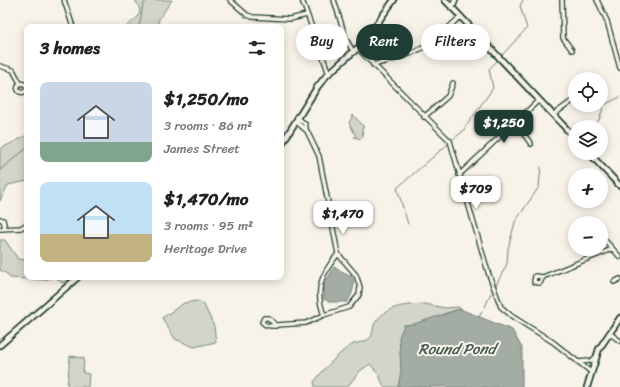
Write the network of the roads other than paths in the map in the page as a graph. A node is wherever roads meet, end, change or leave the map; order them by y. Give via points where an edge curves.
1 (64, 0) edge
2 (230, 0) edge
3 (302, 0) edge
4 (334, 0) edge
5 (394, 0) edge
6 (445, 0) edge
7 (455, 0) edge
8 (562, 0) edge
9 (597, 0) edge
10 (452, 8) junction
11 (307, 15) junction
12 (461, 17) junction
13 (72, 24) edge
14 (376, 24) edge
15 (572, 50) dead end
16 (356, 51) joint
17 (367, 60) edge
18 (373, 65) junction
19 (0, 66) edge
20 (620, 68) edge
21 (329, 74) junction
22 (20, 83) dead end
23 (453, 84) dead end
24 (539, 100) junction
25 (568, 104) edge
26 (553, 115) junction
27 (424, 117) junction
28 (296, 119) junction
29 (515, 122) junction
30 (568, 131) edge
31 (284, 140) edge
32 (530, 144) dead end
33 (596, 160) edge
34 (459, 175) junction
35 (620, 186) edge
36 (0, 219) edge
37 (24, 226) edge
38 (0, 228) edge
39 (5, 228) junction
40 (608, 244) edge
41 (612, 249) junction
42 (338, 254) junction
43 (620, 257) edge
44 (543, 277) dead end
45 (620, 279) edge
46 (75, 280) edge
47 (614, 282) dead end
48 (324, 314) junction
49 (620, 318) edge
50 (277, 326) dead end
51 (609, 333) junction
52 (620, 341) edge
53 (0, 345) edge
54 (595, 358) junction
55 (577, 362) junction
56 (591, 372) junction
57 (587, 387) edge

1 - 13 street
2 - 11 street via 253,17 290,19
3 - 11 street
4 - 16 street via 347,44
5 - 14 main road
6 - 10 main road
7 - 10 main road
8 - 15 street via 563,38
9 - 20 street via 607,21
10 - 12 main road
11 - 21 street
12 - 18 street via 427,46
12 - 24 main road
16 - 21 main road
17 - 18 street
18 - 27 street
19 - 22 street via 13,70
21 - 28 main road via 310,96
23 - 27 street via 448,96
24 - 26 main road
24 - 29 street
25 - 26 street
26 - 30 main road
27 - 34 street via 449,141
28 - 31 main road
28 - 42 street via 314,142 322,166
29 - 32 street
29 - 34 street
33 - 35 main road
34 - 55 street via 501,307
36 - 39 street via 3,220
37 - 39 street
38 - 39 street
40 - 41 street
41 - 43 street
41 - 44 street
42 - 48 street via 326,269 320,284 319,301
42 - 48 street via 356,275 360,287 359,295 349,307
45 - 47 street
46 - 53 main road
48 - 50 street via 306,323
49 - 51 main road
51 - 52 street
51 - 54 main road
54 - 55 street via 590,362
54 - 56 main road
55 - 56 street
56 - 57 main road

